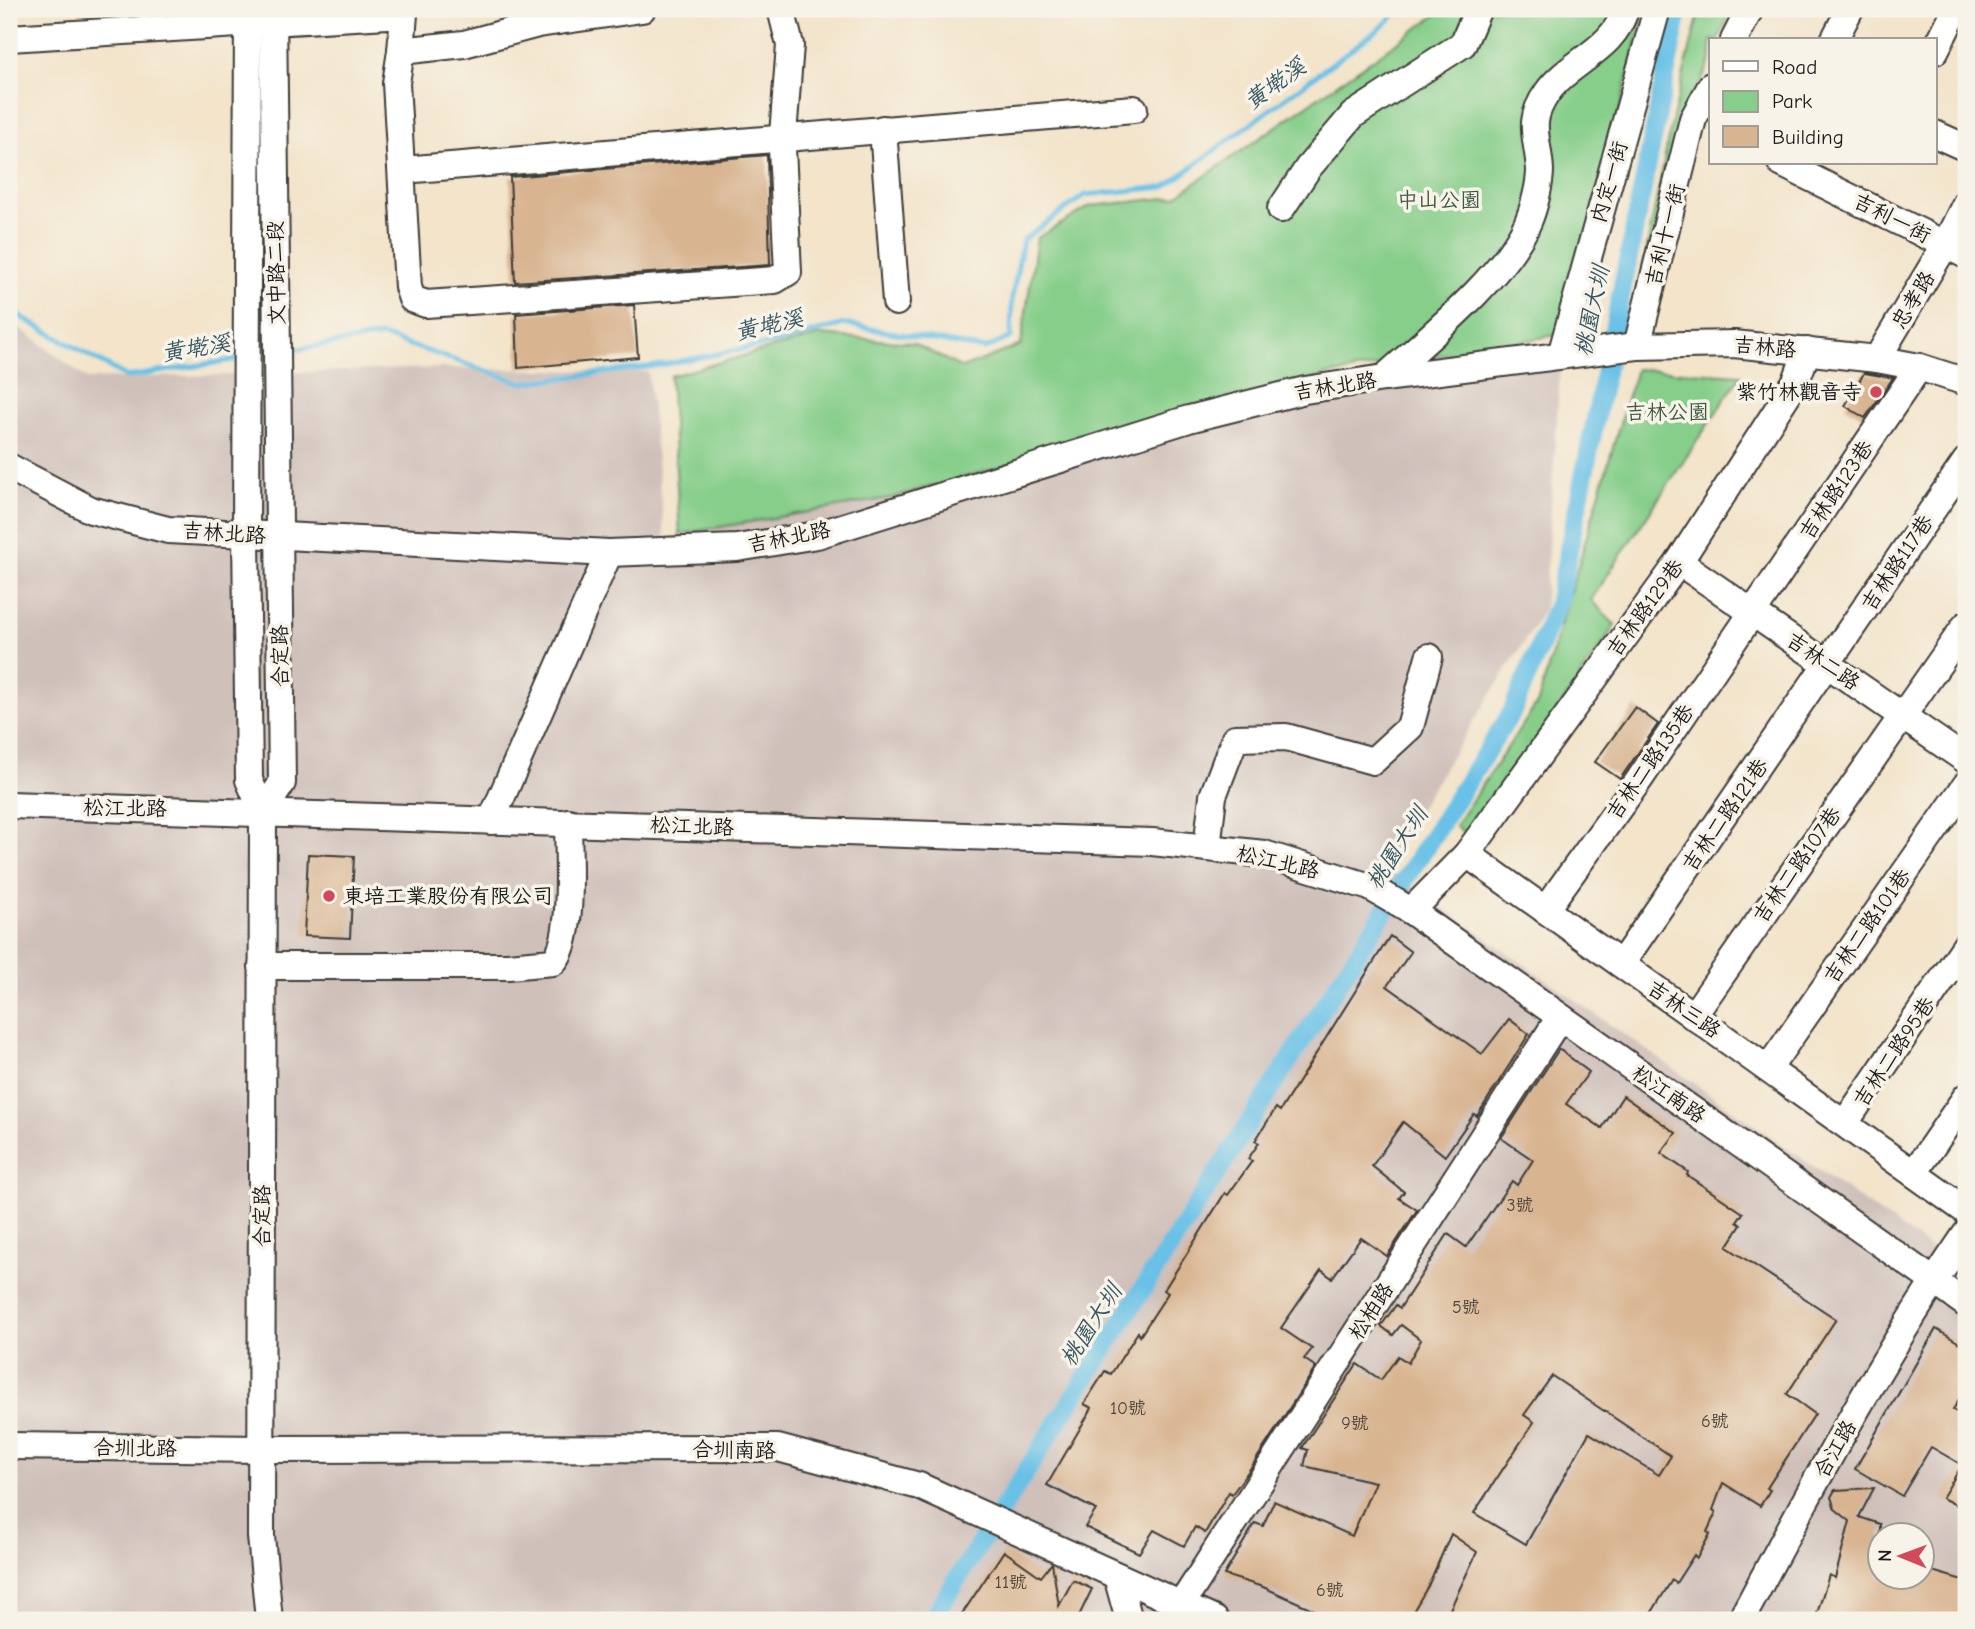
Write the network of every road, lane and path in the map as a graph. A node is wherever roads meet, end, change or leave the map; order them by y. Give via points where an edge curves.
1 (642, 9) edge
2 (781, 9) edge
3 (1478, 9) edge
4 (1625, 9) edge
5 (1657, 9) edge
6 (1750, 9) edge
7 (1850, 9) edge
8 (1956, 9) edge
9 (261, 16) edge
10 (9, 38) edge
11 (1741, 38) edge
12 (1835, 38) edge
13 (1937, 47) edge
14 (401, 51) junction
15 (1709, 94) edge
16 (1133, 109) dead end
17 (1702, 123) edge
18 (883, 129) junction
19 (1937, 135) edge
20 (783, 136) junction
21 (1966, 148) edge
22 (1783, 164) edge
23 (402, 170) junction
24 (1966, 203) edge
25 (1281, 209) dead end
26 (1956, 250) edge
27 (896, 302) dead end
28 (1629, 347) junction
29 (1807, 351) junction
30 (1561, 355) junction
31 (1877, 359) junction
32 (1919, 367) junction
33 (1384, 378) junction
34 (1966, 382) edge
35 (1966, 461) edge
36 (9, 467) edge
37 (246, 536) junction
38 (279, 537) junction
39 (609, 553) junction
40 (1679, 562) junction
41 (1753, 613) junction
42 (1966, 625) edge
43 (1429, 657) dead end
44 (1828, 665) junction
45 (1902, 715) junction
46 (1966, 760) edge
47 (1966, 785) edge
48 (9, 805) edge
49 (262, 812) junction
50 (491, 821) junction
51 (568, 822) junction
52 (1207, 848) junction
53 (1467, 854) junction
54 (1370, 887) joint
55 (1407, 909) junction
56 (1545, 910) junction
57 (1966, 945) edge
58 (1620, 964) junction
59 (262, 966) junction
60 (1693, 1016) junction
61 (1560, 1017) junction
62 (1768, 1069) junction
63 (1966, 1097) edge
64 (1845, 1124) junction
65 (1914, 1173) junction
66 (1966, 1211) edge
67 (1966, 1234) edge
68 (1934, 1281) junction
69 (1966, 1304) edge
70 (9, 1446) edge
71 (262, 1449) junction
72 (1117, 1576) junction
73 (1181, 1605) junction
74 (269, 1620) edge
75 (1129, 1620) edge
76 (1215, 1620) edge
77 (1741, 1620) edge

1 - 14 street via 538,24 464,44
2 - 20 street via 790,45
3 - 25 street via 1463,44 1353,116 1308,168
4 - 33 street via 1622,22 1590,57 1548,91 1533,119 1540,172 1528,222 1499,265 1463,305
5 - 30 street, 內定一街
6 - 11 street
7 - 12 street
8 - 13 street
9 - 10 street
9 - 14 street via 404,14
9 - 37 street, 文中路二段 via 247,357
9 - 38 street, 文中路二段 via 277,352
14 - 23 street via 396,83
15 - 17 street, 吉利十一街
16 - 18 street
17 - 28 street, 吉利十一街
18 - 20 street
18 - 27 street
19 - 21 street
20 - 23 street
20 - 23 street via 788,272 775,280 426,304 412,299 408,287
22 - 26 street, 吉利一街
24 - 26 street, 忠孝路
26 - 31 street, 忠孝路
28 - 29 street, 吉林路 via 1734,344
28 - 30 street, 吉林路
29 - 31 street, 吉林路
29 - 40 street, 吉林路129巷 via 1796,381
30 - 33 street, 吉林北路
31 - 32 street, 吉林路
32 - 34 street, 吉林路
32 - 41 street, 吉林路123巷
33 - 39 street, 吉林北路 via 1305,390 1189,419 817,535 737,548
35 - 44 street, 吉林路117巷
36 - 37 street, 吉林北路 via 92,510 168,530
37 - 38 street, 吉林北路
37 - 49 street, 合定路 via 249,780
38 - 39 street, 吉林北路
38 - 49 street, 合定路 via 282,783
39 - 50 street
40 - 41 street, 吉林二路
40 - 53 street, 吉林路129巷
41 - 44 street, 吉林二路
41 - 56 street, 吉林二路135巷
42 - 45 street, 吉林二路107巷
43 - 52 street via 1410,727 1373,761 1286,737 1235,738 1213,796
44 - 45 street, 吉林二路
44 - 58 street, 吉林二路121巷
45 - 46 street, 吉林二路
45 - 60 street, 吉林二路107巷
47 - 62 street, 吉林二路101巷
48 - 49 street, 松江北路
49 - 50 street, 松江北路
49 - 59 street, 合定路
50 - 51 street, 松江北路
51 - 52 street, 松江北路 via 1152,842
51 - 59 street via 565,935 560,955 553,962
52 - 54 street, 松江北路 via 1264,854
53 - 55 street
53 - 56 street, 吉林三路
54 - 55 street, 松江南路
55 - 61 street, 松江南路
56 - 58 street, 吉林三路
57 - 64 street, 吉林二路95巷
58 - 60 street, 吉林三路
59 - 71 street, 合定路
60 - 62 street, 吉林三路
61 - 68 street, 松江南路
61 - 73 street, 松柏路
62 - 64 street, 吉林三路
63 - 65 street
64 - 65 street, 吉林三路
65 - 66 street, 吉林三路
67 - 68 street, 合江路
68 - 69 street, 松江南路
68 - 77 street, 合江路
70 - 71 street, 合圳北路
71 - 72 street, 合圳南路 via 778,1448 919,1486
71 - 74 street, 合定路 via 261,1536
72 - 73 street, 合圳南路
72 - 75 street
73 - 76 street, 合圳南路

